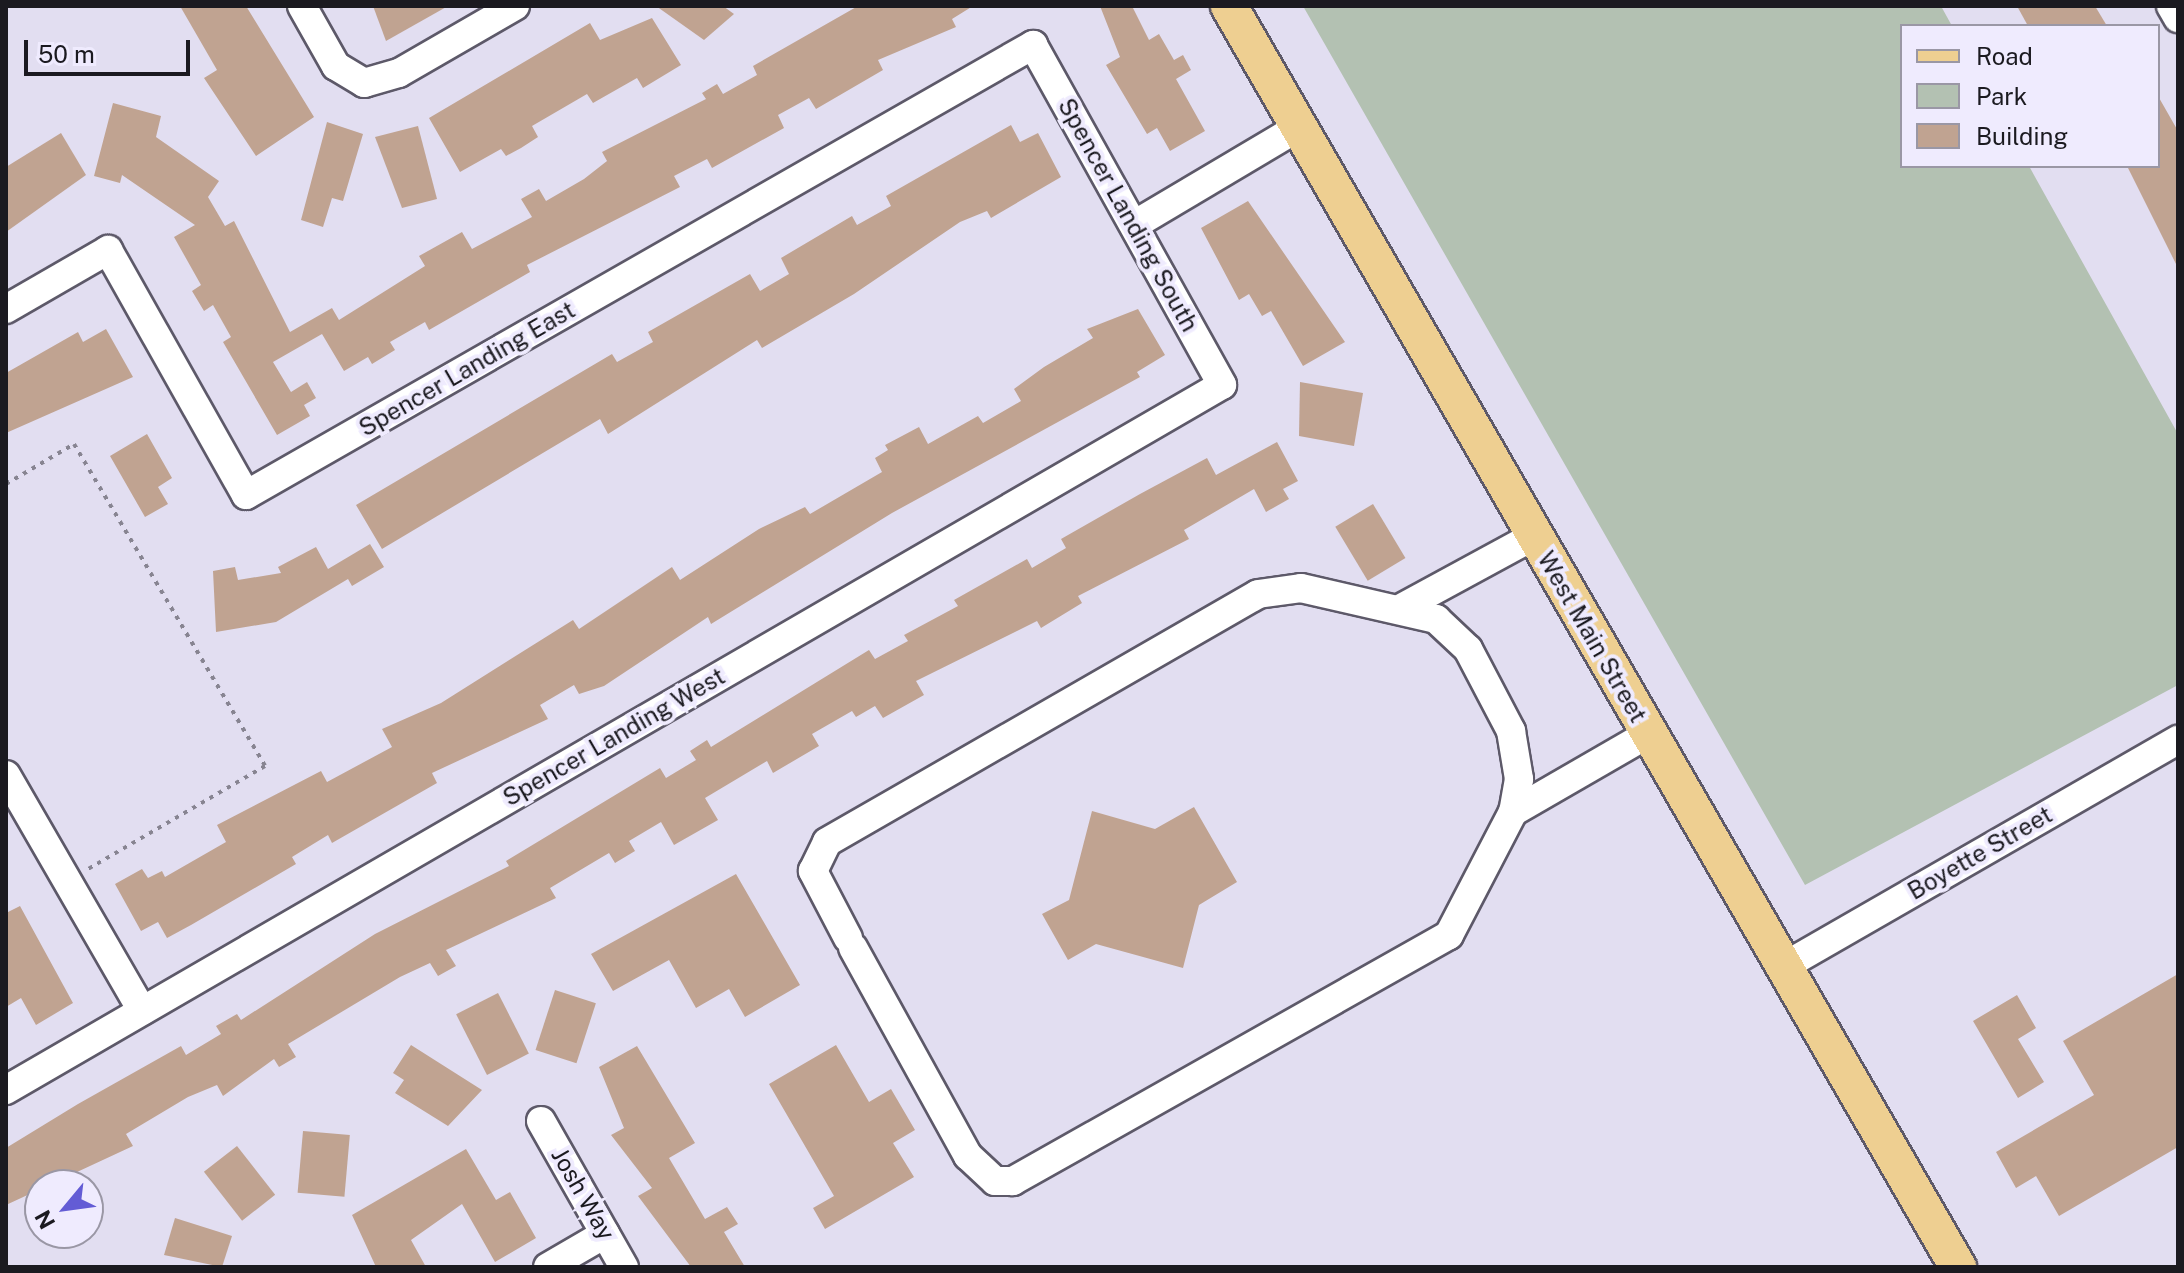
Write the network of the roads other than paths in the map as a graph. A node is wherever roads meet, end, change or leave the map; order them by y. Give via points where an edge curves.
1 (302, 6) edge
2 (515, 6) edge
3 (1229, 6) edge
4 (2171, 6) edge
5 (2178, 18) edge
6 (1033, 45) joint
7 (1299, 127) junction
8 (1134, 225) junction
9 (6, 309) edge
10 (1222, 385) joint
11 (1534, 536) junction
12 (1403, 607) junction
13 (1648, 734) junction
14 (2178, 740) edge
15 (6, 775) edge
16 (1513, 812) junction
17 (1783, 967) junction
18 (142, 1011) junction
19 (6, 1090) edge
20 (541, 1121) dead end
21 (605, 1234) junction
22 (548, 1267) edge
23 (624, 1267) edge
24 (1958, 1267) edge

1 - 2 street via 336,66 364,83 399,73
3 - 7 main road, West Main Street
4 - 5 street
6 - 8 street, Spencer Landing South
6 - 9 street, Spencer Landing East via 246,495 108,250
7 - 8 street
7 - 11 main road, West Main Street
8 - 10 street, Spencer Landing South
10 - 18 street, Spencer Landing West
11 - 12 street
11 - 13 main road, West Main Street
12 - 16 street via 1451,630 1489,684 1516,754
12 - 16 street via 1301,588 1258,594 827,842 813,871 968,1156 995,1181 1013,1181 1427,952 1467,912
13 - 16 street
13 - 17 main road, West Main Street
14 - 17 street, Boyette Street
15 - 18 street
17 - 24 main road, West Main Street
18 - 19 street, Spencer Landing West
20 - 21 street, Josh Way
21 - 22 street
21 - 23 street, Josh Way

